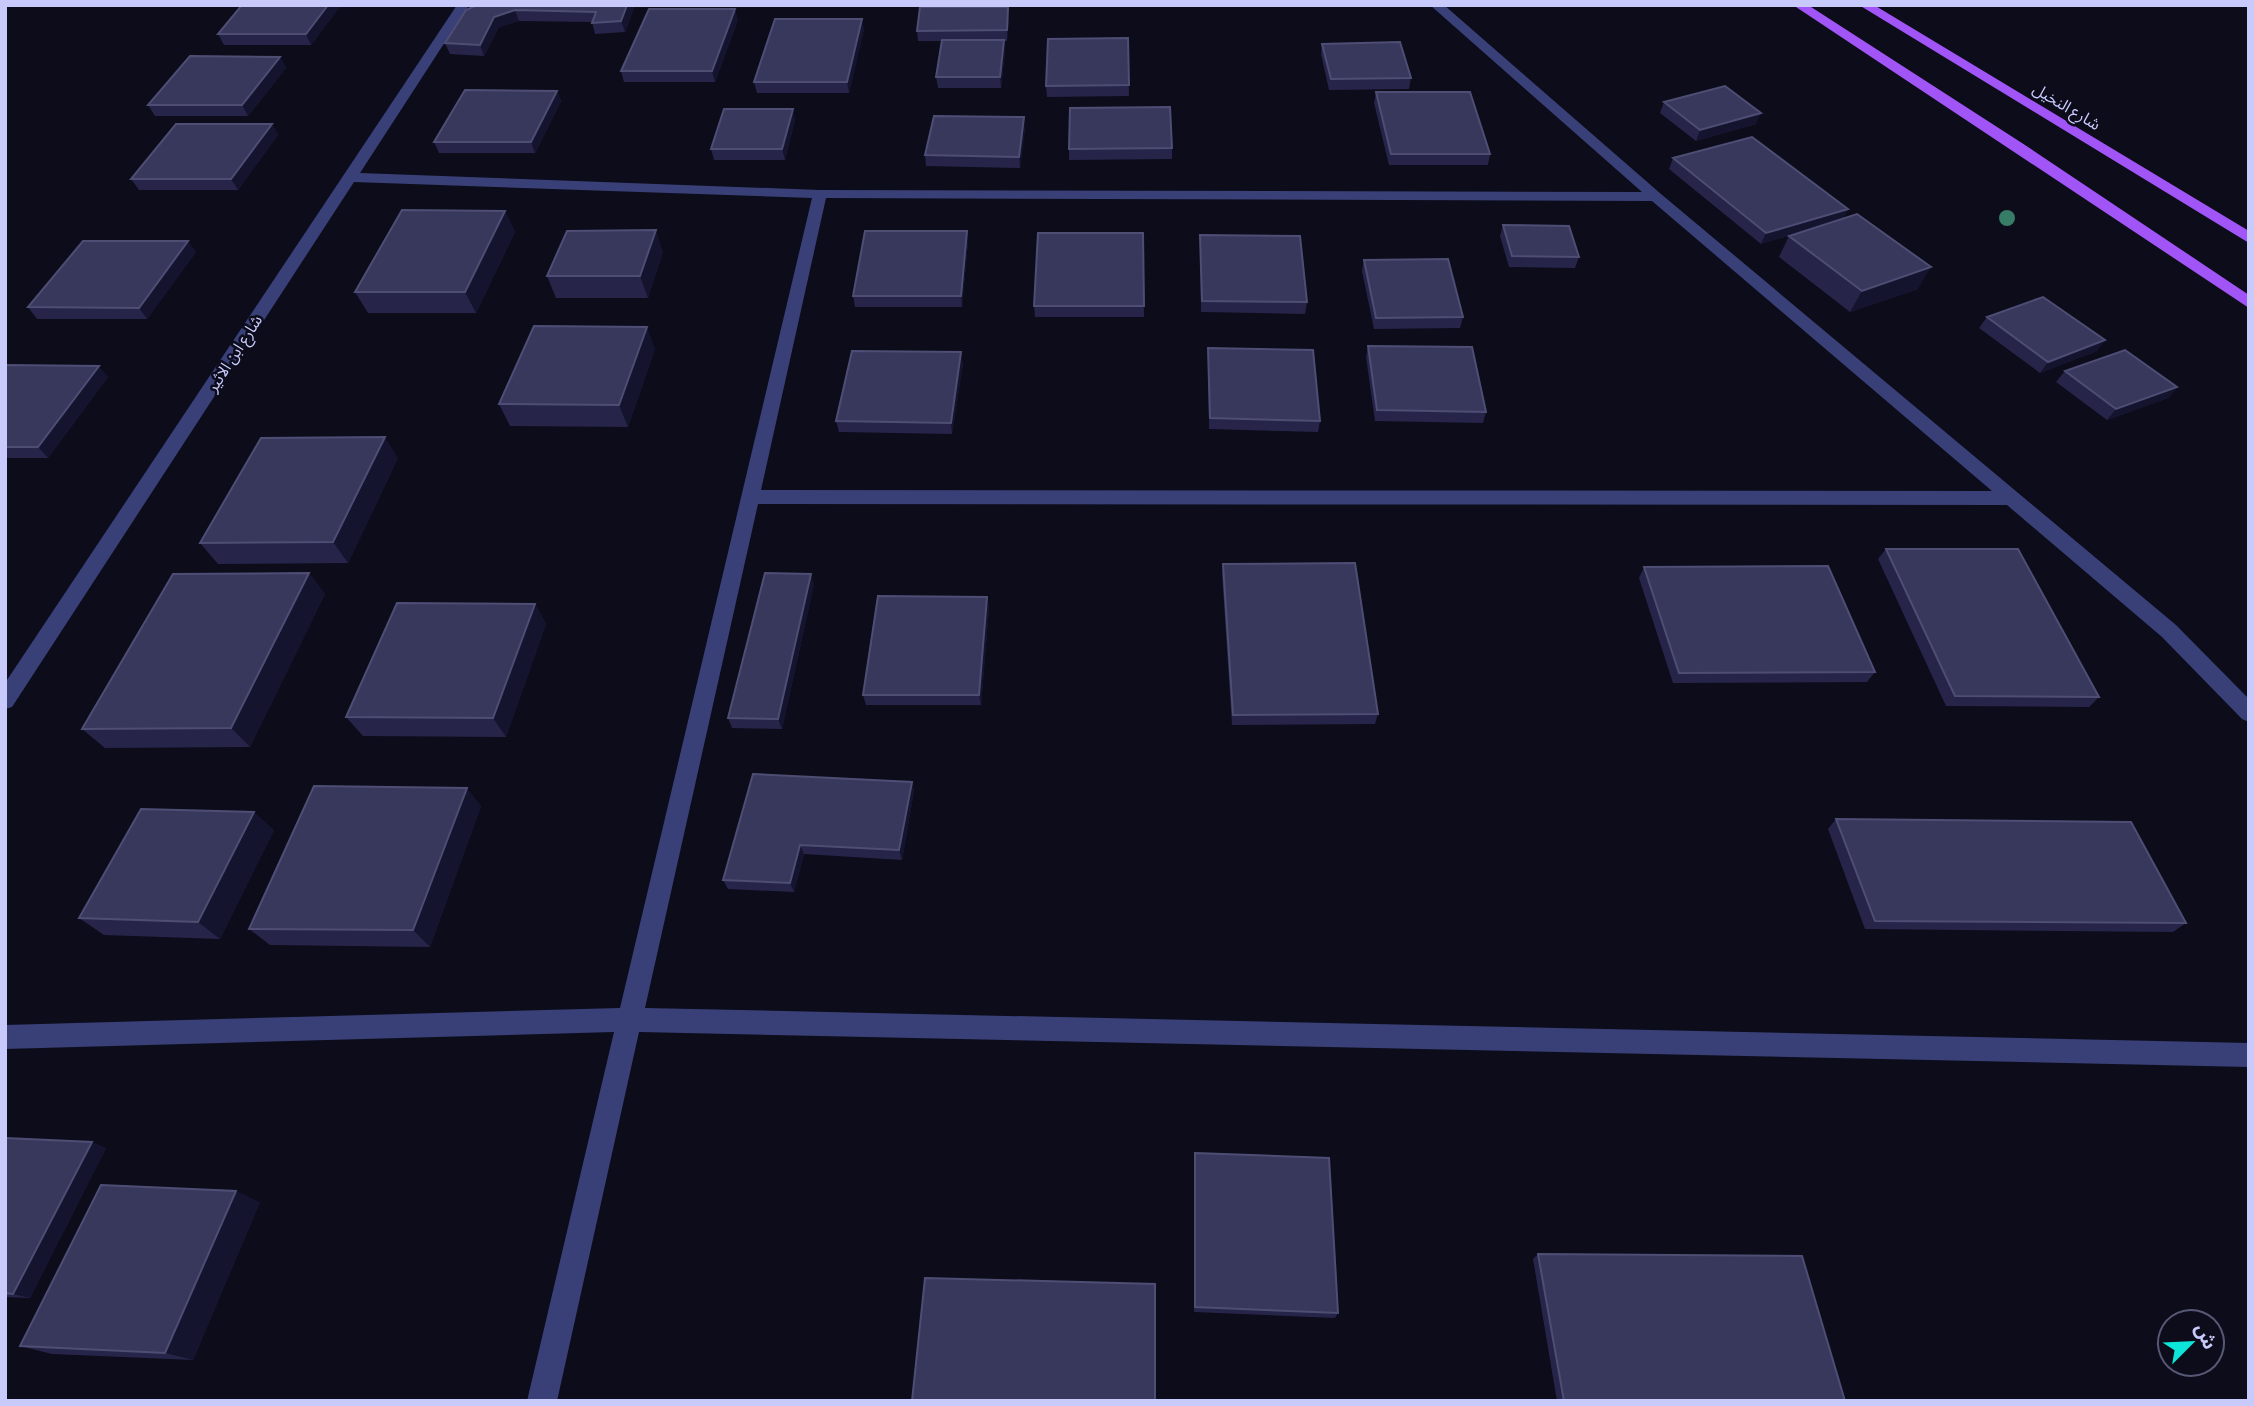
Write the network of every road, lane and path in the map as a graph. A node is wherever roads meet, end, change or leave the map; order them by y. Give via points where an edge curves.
1 (463, 5) edge
2 (1436, 5) edge
3 (1799, 5) edge
4 (1866, 5) edge
5 (350, 177) junction
6 (820, 194) junction
7 (1656, 197) junction
8 (2249, 238) edge
9 (2249, 303) edge
10 (750, 498) junction
11 (2014, 498) junction
12 (5, 701) edge
13 (2249, 713) edge
14 (630, 1020) junction
15 (5, 1037) edge
16 (2249, 1055) edge
17 (542, 1401) edge

1 - 5 street, شارع ابن الاثير
2 - 7 street
3 - 9 main road
4 - 8 main road, شارع النخيل
5 - 6 street
5 - 12 street, شارع ابن الاثير
6 - 7 street
6 - 10 street
7 - 11 street
10 - 11 street
10 - 14 street
11 - 13 street via 2169,631
14 - 15 street
14 - 16 street
14 - 17 street

